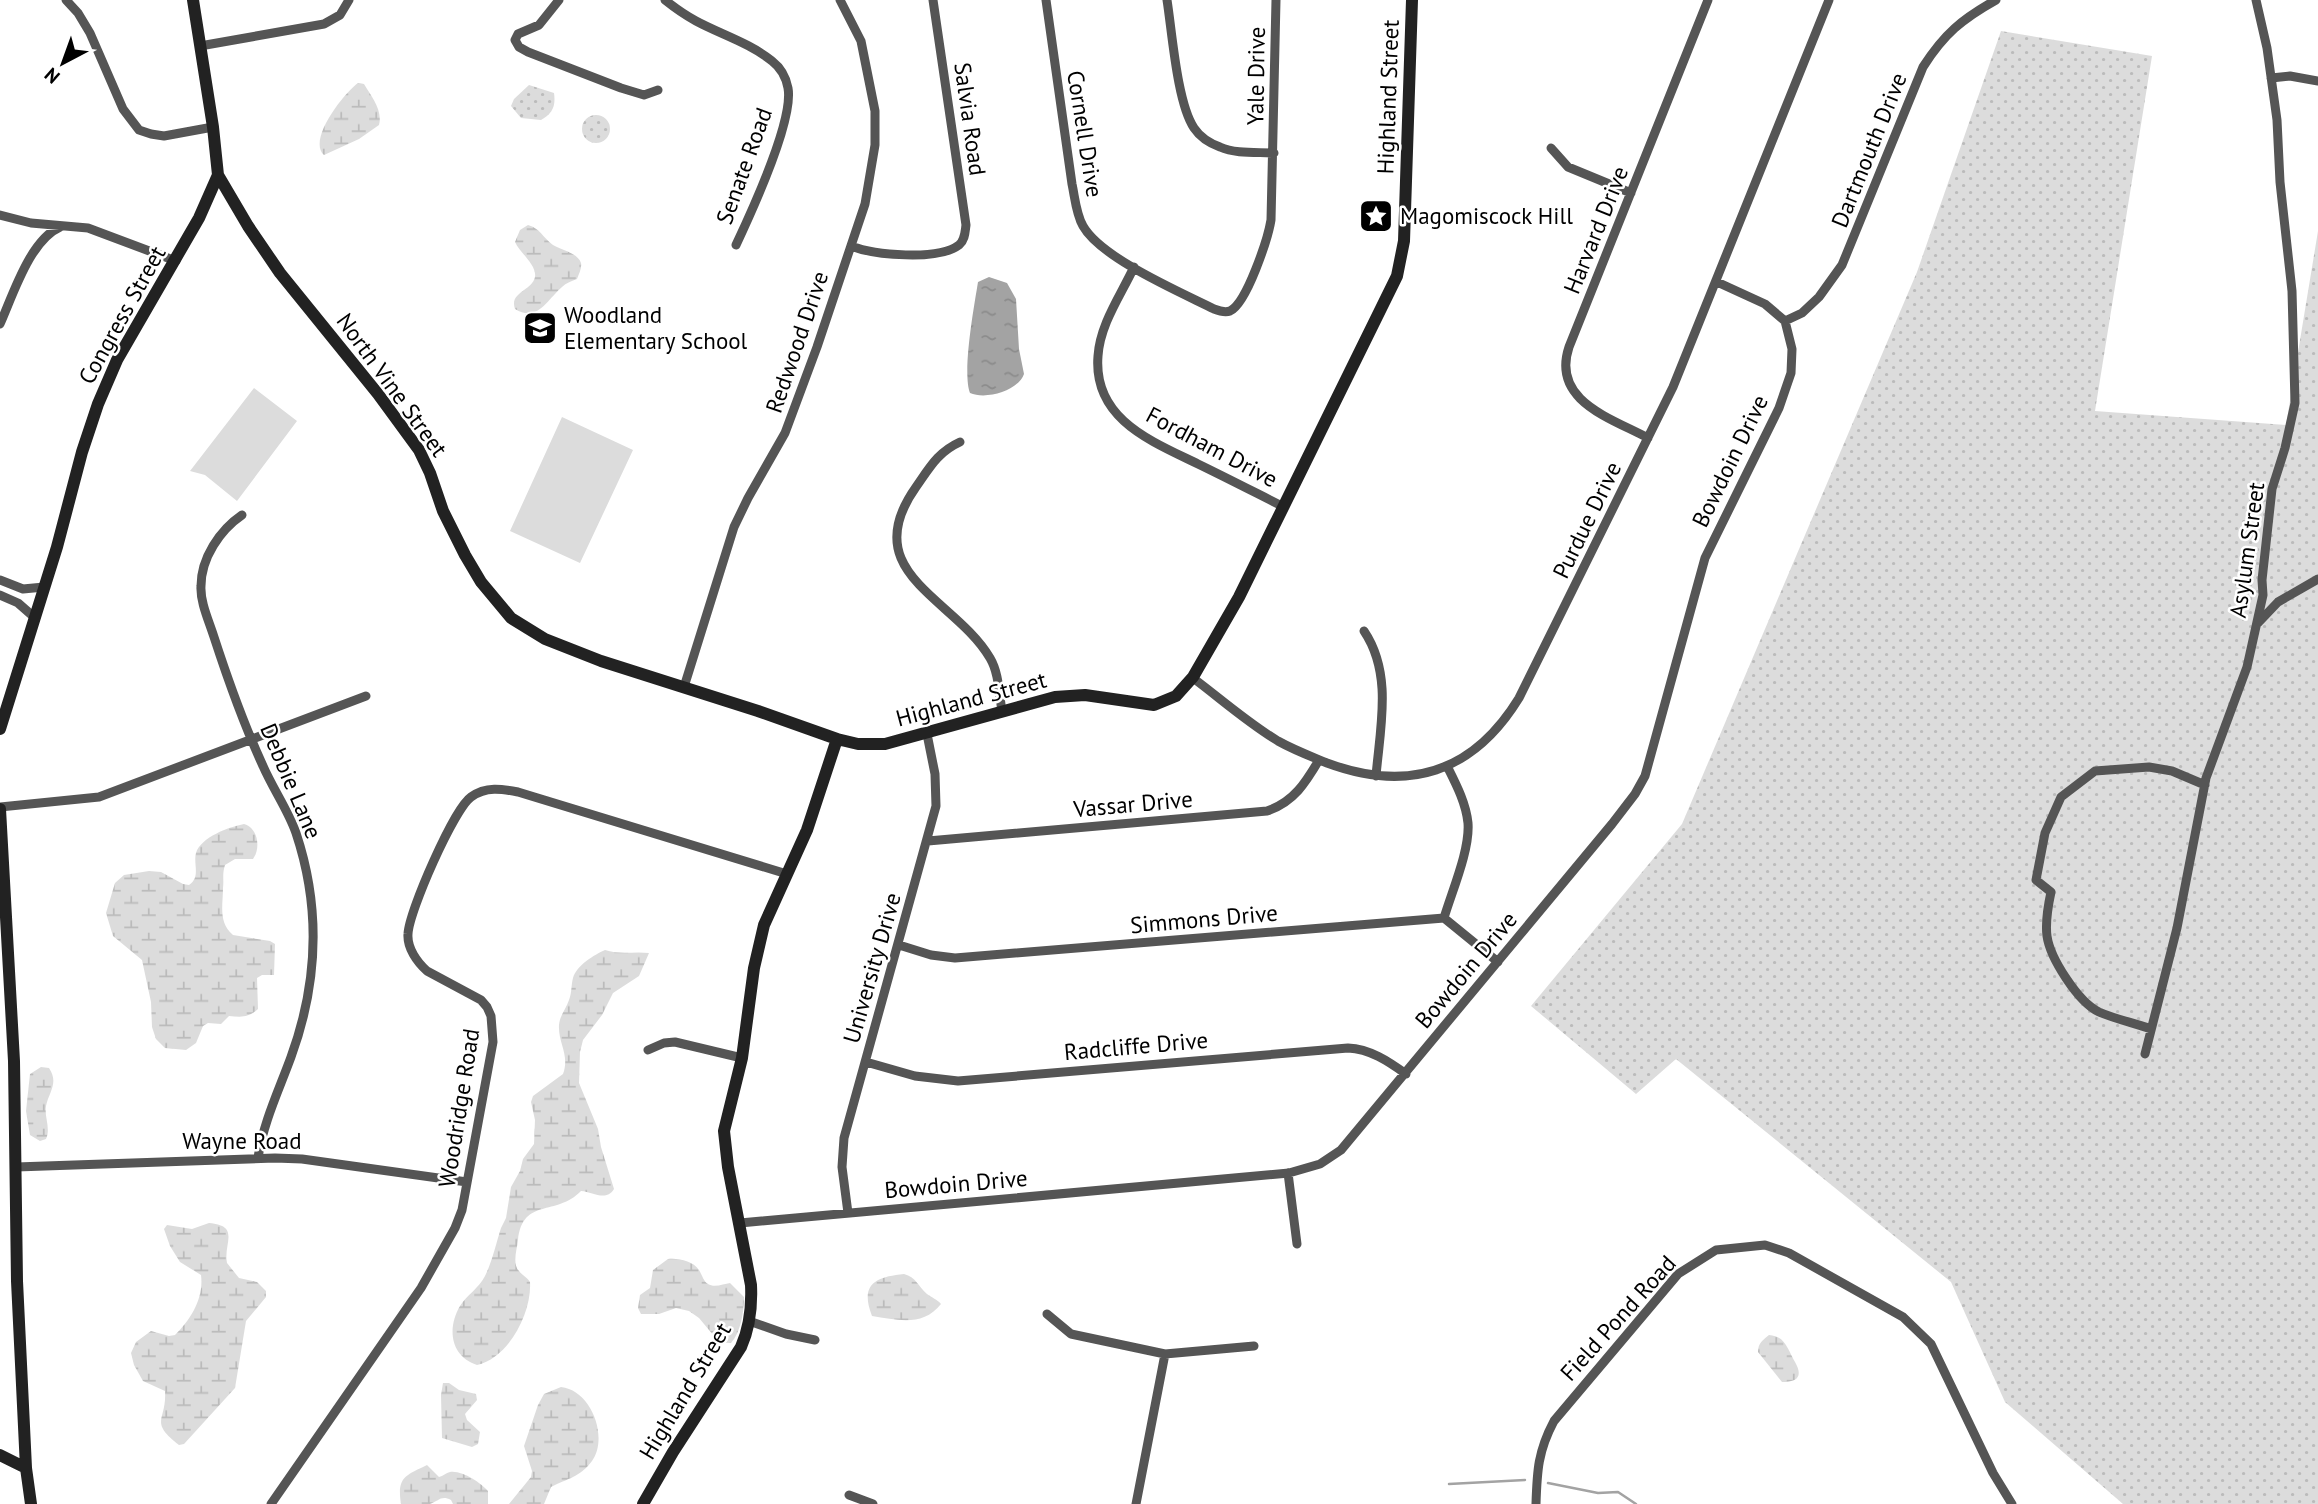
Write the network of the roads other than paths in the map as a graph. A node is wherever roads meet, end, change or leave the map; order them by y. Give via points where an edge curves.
1 (66, 0) edge
2 (192, 0) edge
3 (349, 0) edge
4 (559, 0) edge
5 (665, 0) edge
6 (840, 0) edge
7 (933, 0) edge
8 (1046, 0) edge
9 (1167, 0) edge
10 (1276, 0) edge
11 (1412, 0) edge
12 (1708, 0) edge
13 (1829, 0) edge
14 (1996, 0) edge
15 (2256, 0) edge
16 (200, 46) junction
17 (2272, 78) junction
18 (2318, 81) edge
19 (659, 90) dead end
20 (214, 127) junction
21 (1551, 148) dead end
22 (1274, 153) junction
23 (218, 174) junction
24 (1631, 192) junction
25 (0, 215) edge
26 (62, 226) junction
27 (736, 245) dead end
28 (851, 246) junction
29 (176, 261) junction
30 (1134, 267) junction
31 (1717, 282) junction
32 (1785, 320) junction
33 (0, 324) edge
34 (1648, 438) junction
35 (961, 442) dead end
36 (1284, 507) junction
37 (242, 515) dead end
38 (2318, 579) edge
39 (0, 580) edge
40 (44, 587) junction
41 (0, 595) edge
42 (2263, 595) junction
43 (2278, 602) junction
44 (34, 617) junction
45 (2257, 624) junction
46 (1364, 631) dead end
47 (1193, 678) junction
48 (684, 687) junction
49 (366, 696) dead end
50 (1002, 711) junction
51 (0, 729) edge
52 (927, 734) junction
53 (251, 739) junction
54 (836, 739) junction
55 (1319, 760) junction
56 (1447, 766) junction
57 (1376, 776) junction
58 (2205, 785) junction
59 (0, 808) edge
60 (928, 841) junction
61 (787, 874) junction
62 (1444, 918) junction
63 (899, 945) junction
64 (1498, 962) junction
65 (2151, 1029) junction
66 (648, 1050) dead end
67 (2145, 1054) dead end
68 (742, 1058) junction
69 (866, 1062) junction
70 (1406, 1074) junction
71 (258, 1158) junction
72 (16, 1167) junction
73 (1288, 1173) junction
74 (467, 1182) junction
75 (848, 1213) junction
76 (740, 1223) junction
77 (1297, 1244) dead end
78 (1047, 1314) dead end
79 (749, 1321) junction
80 (815, 1340) dead end
81 (1254, 1346) dead end
82 (1165, 1354) junction
83 (0, 1455) edge
84 (26, 1468) junction
85 (849, 1495) dead end
86 (31, 1504) edge
87 (271, 1504) edge
88 (643, 1504) edge
89 (873, 1504) edge
90 (1136, 1504) edge
91 (1536, 1504) edge
92 (2012, 1504) edge

1 - 20 street via 90,33 123,109 139,130 164,136
2 - 16 street, Congress Street
3 - 16 street via 340,15 324,24
4 - 19 street via 538,25 518,34 519,47 621,88 644,95
5 - 27 street, Senate Road via 693,20 770,59 788,86 779,139
6 - 28 street, Redwood Drive via 865,53 876,122 865,204
7 - 28 street, Salvia Road via 966,225 962,242 940,252 914,254 880,254
8 - 30 street, Cornell Drive via 1079,216 1094,241
9 - 22 street via 1185,108 1195,130 1219,147
10 - 22 street, Yale Drive
11 - 36 street, Highland Street via 1402,258 1382,311
12 - 24 street, Harvard Drive
13 - 31 street, Purdue Drive
14 - 32 street, Dartmouth Drive via 1945,35 1923,66 1844,261 1819,297 1802,313
15 - 17 street, Asylum Street
16 - 20 street, Congress Street
17 - 18 street
17 - 42 street, Asylum Street via 2292,291 2295,403 2272,489
20 - 23 street, Congress Street
21 - 24 street via 1568,167
22 - 30 street, Cornell Drive via 1267,239 1233,309 1214,309
23 - 29 street, Congress Street
23 - 48 street, North Vine Street via 274,264 419,450 465,555 502,609 545,639
24 - 34 street, Harvard Drive via 1569,348 1565,369 1568,383 1581,401
25 - 26 street
26 - 29 street via 89,228
26 - 33 street via 38,244
28 - 48 street, Redwood Drive via 785,433 734,527
29 - 40 street, Congress Street via 117,360 98,404
30 - 36 street, Fordham Drive via 1099,347 1099,380 1109,404 1145,438
31 - 32 street via 1765,304
31 - 34 street, Purdue Drive
32 - 64 street, Bowdoin Drive via 1792,354 1789,381 1707,553 1645,776 1622,811
34 - 56 street, Purdue Drive via 1514,706 1488,739
35 - 50 street via 945,449 913,491 899,522 898,547 909,575 989,657
36 - 47 street, Highland Street
37 - 53 street, Debbie Lane via 210,550 201,587
38 - 43 street
39 - 40 street via 23,589
40 - 44 street, Congress Street
41 - 44 street
42 - 43 street
42 - 45 street, Asylum Street
43 - 45 street
44 - 51 street, Congress Street
45 - 58 street, Asylum Street via 2247,667
46 - 57 street via 1375,650 1382,689
47 - 50 street, Highland Street via 1176,696 1157,705 1080,695
47 - 55 street, Purdue Drive via 1266,734
48 - 54 street, North Vine Street
49 - 53 street
50 - 52 street, Highland Street
52 - 54 street, Highland Street via 875,745
52 - 60 street, University Drive via 937,799
53 - 59 street via 99,797
53 - 71 street, Debbie Lane via 295,830 313,907 309,991
54 - 61 street, Highland Street via 807,831
55 - 57 street, Purdue Drive
55 - 60 street, Vassar Drive via 1293,797 1267,811
56 - 57 street, Purdue Drive via 1409,776
56 - 62 street via 1462,798 1468,828
58 - 65 street, Asylum Street via 2177,928
58 - 65 street via 2149,767 2095,771 2061,797 2043,840 2036,880 2051,892 2047,937 2060,966 2078,996 2097,1011
59 - 72 street
60 - 63 street, University Drive
61 - 68 street, Highland Street via 761,935
61 - 74 street, Woodridge Road via 518,792 490,789 463,804 445,836 408,933 420,965 481,1000 493,1020 490,1070
62 - 63 street, Simmons Drive via 991,956 943,957
62 - 64 street
63 - 69 street, University Drive
64 - 70 street, Bowdoin Drive
65 - 67 street, Asylum Street
66 - 68 street via 676,1042
68 - 76 street, Highland Street via 724,1131
69 - 70 street, Radcliffe Drive via 915,1076 958,1081 1348,1048 1376,1055
69 - 75 street, University Drive via 843,1145
70 - 73 street, Bowdoin Drive via 1337,1154 1316,1166
71 - 72 street, Wayne Road
71 - 74 street, Wayne Road via 302,1159
72 - 84 street
73 - 75 street, Bowdoin Drive
73 - 77 street
74 - 87 street, Woodridge Road via 462,1210 440,1257
75 - 76 street, Bowdoin Drive
76 - 79 street, Highland Street via 751,1285
78 - 82 street via 1071,1334
79 - 80 street
79 - 88 street, Highland Street via 741,1346
81 - 82 street
82 - 90 street
83 - 84 street
84 - 86 street
85 - 89 street
91 - 92 street, Field Pond Road via 1537,1465 1554,1421 1678,1274 1716,1250 1765,1245 1795,1256 1918,1329 1931,1344

